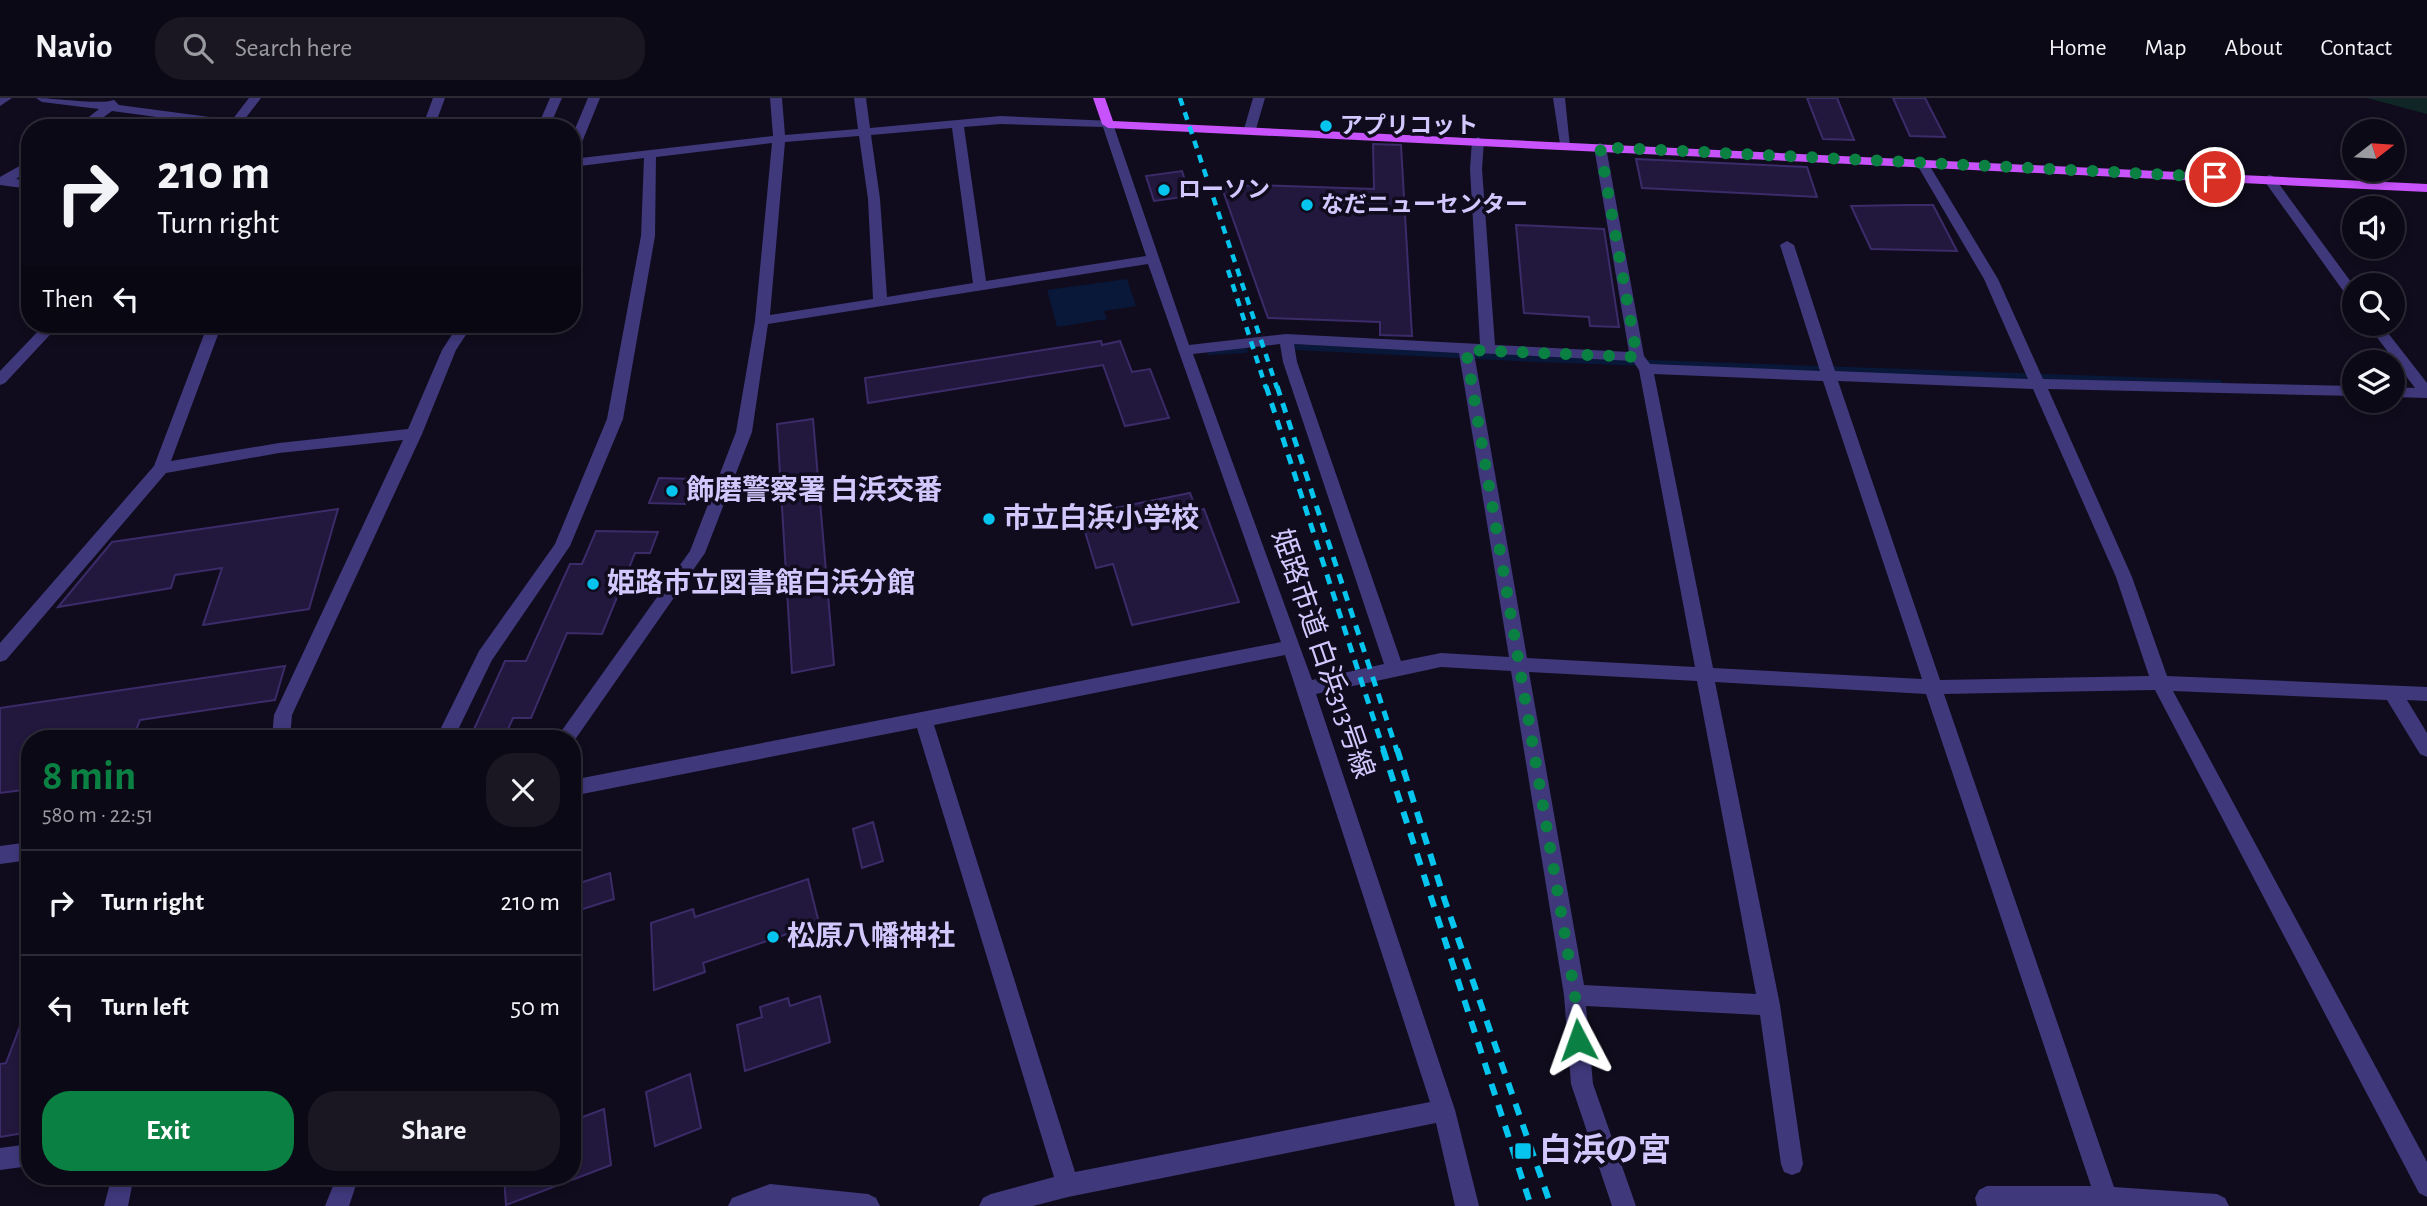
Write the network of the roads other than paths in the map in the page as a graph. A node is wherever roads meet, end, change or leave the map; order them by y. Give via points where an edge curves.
1 (6, 98) edge
2 (42, 98) edge
3 (122, 98) edge
4 (255, 98) edge
5 (439, 98) edge
6 (556, 98) edge
7 (594, 98) edge
8 (776, 98) edge
9 (860, 98) edge
10 (1099, 98) edge
11 (1259, 98) edge
12 (1559, 98) edge
13 (0, 102) edge
14 (110, 107) junction
15 (93, 119) edge
16 (188, 119) edge
17 (239, 119) edge
18 (431, 119) edge
19 (547, 119) edge
20 (958, 124) junction
21 (1108, 124) junction
22 (1250, 129) junction
23 (581, 130) edge
24 (864, 132) junction
25 (779, 139) junction
26 (1478, 141) junction
27 (1566, 144) junction
28 (1600, 147) junction
29 (650, 153) junction
30 (581, 162) edge
31 (1922, 163) junction
32 (21, 170) edge
33 (2269, 179) junction
34 (3, 181) edge
35 (21, 183) edge
36 (2427, 188) edge
37 (1787, 245) dead end
38 (1152, 259) junction
39 (2342, 279) edge
40 (980, 284) junction
41 (880, 300) junction
42 (762, 321) junction
43 (44, 333) edge
44 (212, 333) edge
45 (460, 333) edge
46 (2383, 336) edge
47 (1286, 339) junction
48 (1184, 350) junction
49 (1466, 350) junction
50 (1488, 351) junction
51 (1642, 363) junction
52 (1832, 376) junction
53 (0, 380) edge
54 (2036, 384) junction
55 (2424, 389) edge
56 (2342, 391) edge
57 (2405, 391) edge
58 (414, 434) junction
59 (161, 468) junction
60 (1292, 647) junction
61 (0, 655) edge
62 (1517, 664) junction
63 (1395, 669) junction
64 (1703, 674) junction
65 (2160, 683) junction
66 (1934, 687) junction
67 (1306, 689) junction
68 (2392, 692) junction
69 (2427, 694) edge
70 (923, 719) junction
71 (282, 730) edge
72 (449, 730) edge
73 (573, 730) edge
74 (2427, 749) edge
75 (581, 786) edge
76 (21, 852) edge
77 (0, 855) edge
78 (1575, 995) junction
79 (1769, 1005) junction
80 (1444, 1110) junction
81 (21, 1156) edge
82 (0, 1159) edge
83 (1792, 1164) dead end
84 (121, 1185) edge
85 (345, 1185) edge
86 (1068, 1185) junction
87 (2427, 1185) edge
88 (2106, 1198) junction
89 (116, 1206) edge
90 (337, 1206) edge
91 (740, 1206) edge
92 (868, 1206) edge
93 (991, 1206) edge
94 (1467, 1206) edge
95 (1624, 1206) edge
96 (1989, 1206) edge
97 (2217, 1206) edge

1 - 13 street
2 - 14 street
3 - 14 street
4 - 17 street
5 - 18 street
6 - 19 street
7 - 23 street
8 - 25 street
9 - 24 street
10 - 21 main road
11 - 22 street
12 - 27 street
14 - 15 street
14 - 16 street
20 - 21 street via 1001,120
20 - 24 street
20 - 40 street
21 - 22 main road
21 - 38 street, 姫路市道 白浜313号線
22 - 26 main road
24 - 25 street
24 - 41 street via 874,199
25 - 29 street
25 - 42 street
26 - 27 main road
26 - 50 street
27 - 28 main road
28 - 31 main road
28 - 51 street
29 - 30 street
29 - 72 street via 648,236 615,418 562,546 485,656
31 - 33 main road
31 - 54 street via 1991,279
32 - 34 street
33 - 36 main road
33 - 39 street
34 - 35 street
37 - 52 street
38 - 40 street
38 - 48 street, 姫路市道 白浜313号線
40 - 41 street
41 - 42 street
42 - 73 street via 744,432 697,552
43 - 53 street
44 - 59 street
45 - 58 street
46 - 55 street
47 - 48 street
47 - 49 street
47 - 63 street
48 - 60 street, 姫路市道 白浜313号線
49 - 50 street
49 - 62 street
50 - 51 street
51 - 52 street
51 - 64 street
52 - 54 street
52 - 66 street
54 - 56 street
54 - 65 street via 2124,577
55 - 57 street
58 - 59 street via 279,448
58 - 71 street via 283,715
59 - 61 street
60 - 67 street, 姫路市道 白浜313号線
60 - 70 street
62 - 63 street via 1441,660
62 - 64 street
62 - 78 street
63 - 67 street
64 - 66 street
64 - 79 street
65 - 66 street
65 - 68 street
65 - 87 street
66 - 88 street
67 - 80 street, 姫路市道 白浜313号線
68 - 69 street
68 - 74 street
70 - 75 street
70 - 86 street
76 - 77 street
78 - 79 street
78 - 95 street via 1582,1084
79 - 83 street
80 - 86 street
80 - 94 street, 姫路市道 白浜313号線
81 - 82 street
84 - 89 street
85 - 90 street
86 - 93 street
88 - 96 street via 1987,1198
88 - 97 street
91 - 92 street via 770,1196

